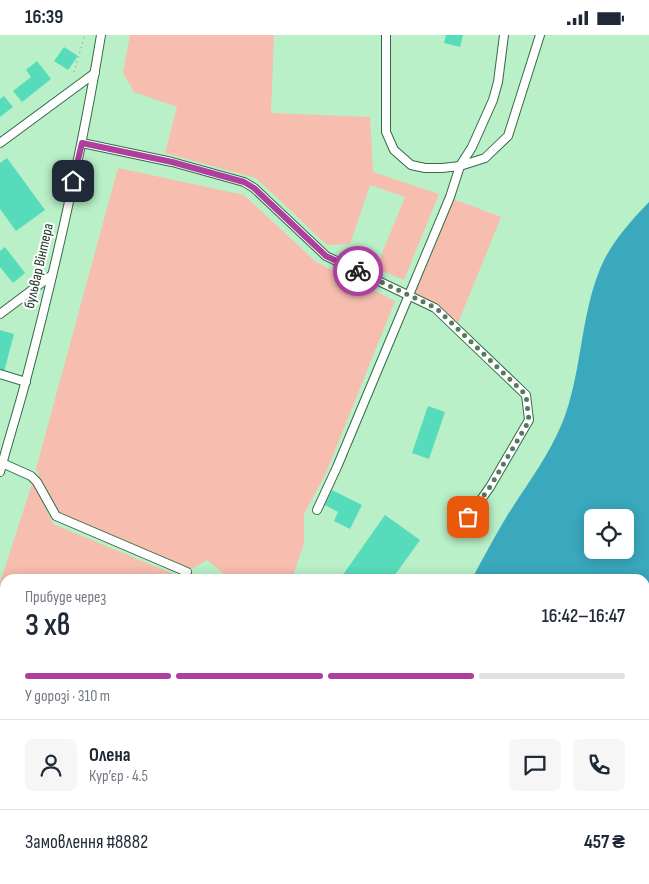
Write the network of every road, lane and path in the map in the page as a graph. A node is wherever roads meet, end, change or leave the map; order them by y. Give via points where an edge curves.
1 (85, 35) edge
2 (101, 35) edge
3 (386, 35) edge
4 (504, 35) edge
5 (540, 35) edge
6 (74, 73) dead end
7 (95, 73) junction
8 (0, 143) edge
9 (82, 143) junction
10 (460, 166) junction
11 (52, 275) junction
12 (409, 295) junction
13 (0, 313) edge
14 (0, 374) edge
15 (26, 382) junction
16 (3, 450) edge
17 (2, 463) junction
18 (0, 472) edge
19 (317, 510) dead end
20 (468, 517) dead end
21 (187, 572) dead end

1 - 6 path
2 - 7 street, бульвар Вінтера
3 - 10 street via 386,132 394,150 411,165 425,168
4 - 10 street via 493,100
5 - 10 street via 508,137 485,158
7 - 8 street
7 - 9 street, бульвар Вінтера
9 - 11 street, бульвар Вінтера
9 - 12 street via 172,162 244,182 326,256
10 - 12 street
11 - 13 street
11 - 15 street, бульвар Вінтера
12 - 19 street
12 - 20 street via 436,308 526,395 529,421
14 - 15 street
15 - 16 street, бульвар Вінтера
16 - 17 street, бульвар Вінтера
17 - 18 street, бульвар Вінтера
17 - 21 street via 31,475 56,515

